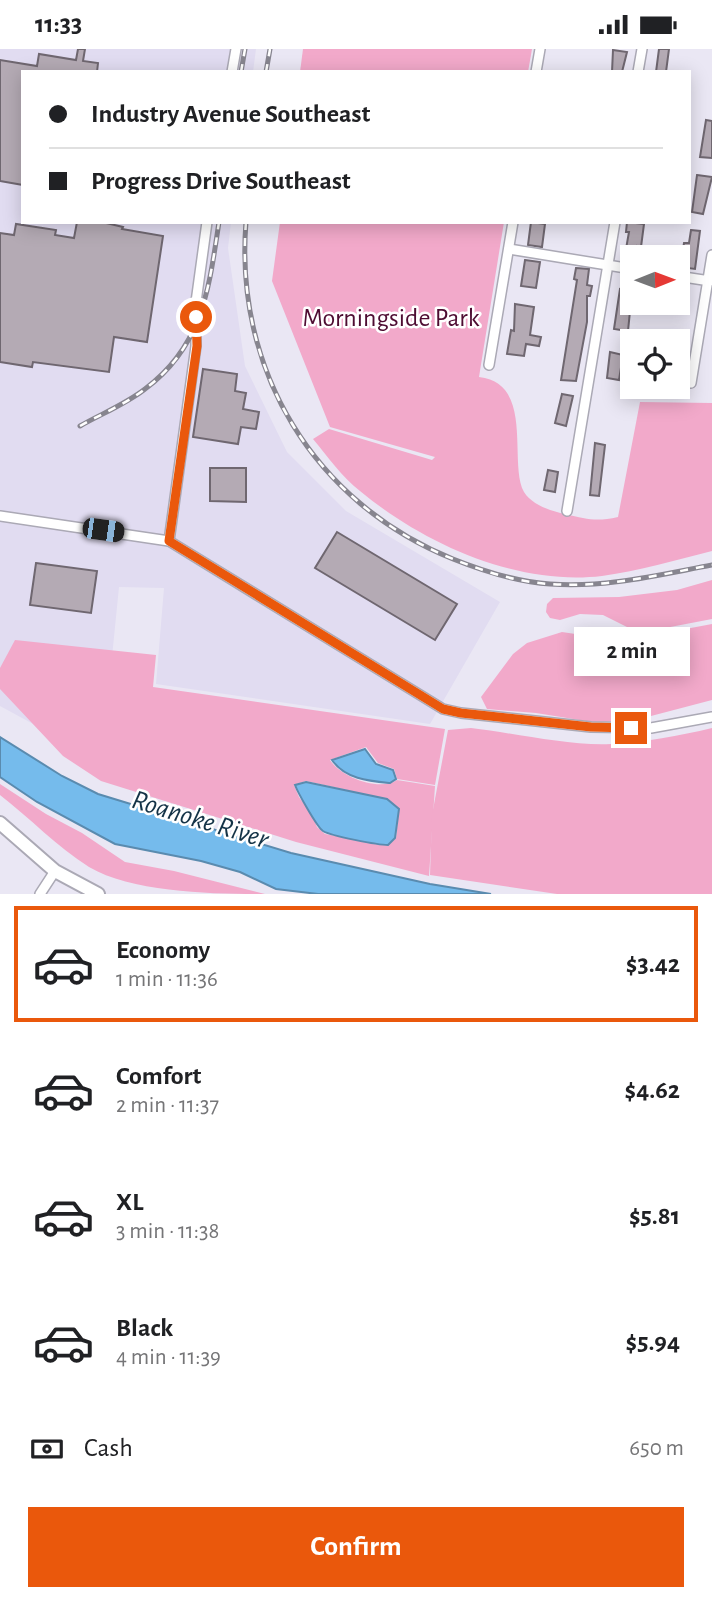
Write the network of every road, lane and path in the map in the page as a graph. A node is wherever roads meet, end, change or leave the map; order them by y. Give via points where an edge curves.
1 (236, 49) edge
2 (540, 49) edge
3 (642, 49) edge
4 (232, 70) edge
5 (536, 70) edge
6 (638, 70) edge
7 (207, 224) edge
8 (513, 224) edge
9 (615, 224) edge
10 (509, 249) junction
11 (712, 255) edge
12 (608, 265) junction
13 (620, 267) edge
14 (690, 278) edge
15 (710, 281) edge
16 (489, 365) dead end
17 (691, 383) dead end
18 (567, 511) dead end
19 (0, 516) edge
20 (169, 541) junction
21 (712, 717) edge
22 (0, 823) edge
23 (55, 871) junction
24 (40, 894) edge
25 (98, 894) edge

1 - 4 street
2 - 5 street
3 - 6 street
7 - 20 street via 196,302 197,346
8 - 10 street
9 - 12 street
10 - 12 street
10 - 16 street
11 - 15 street
12 - 13 street
12 - 18 street
14 - 15 street
15 - 17 street
19 - 20 street
20 - 21 street via 443,709 591,727 651,728
22 - 23 main road
23 - 24 street
23 - 25 main road

